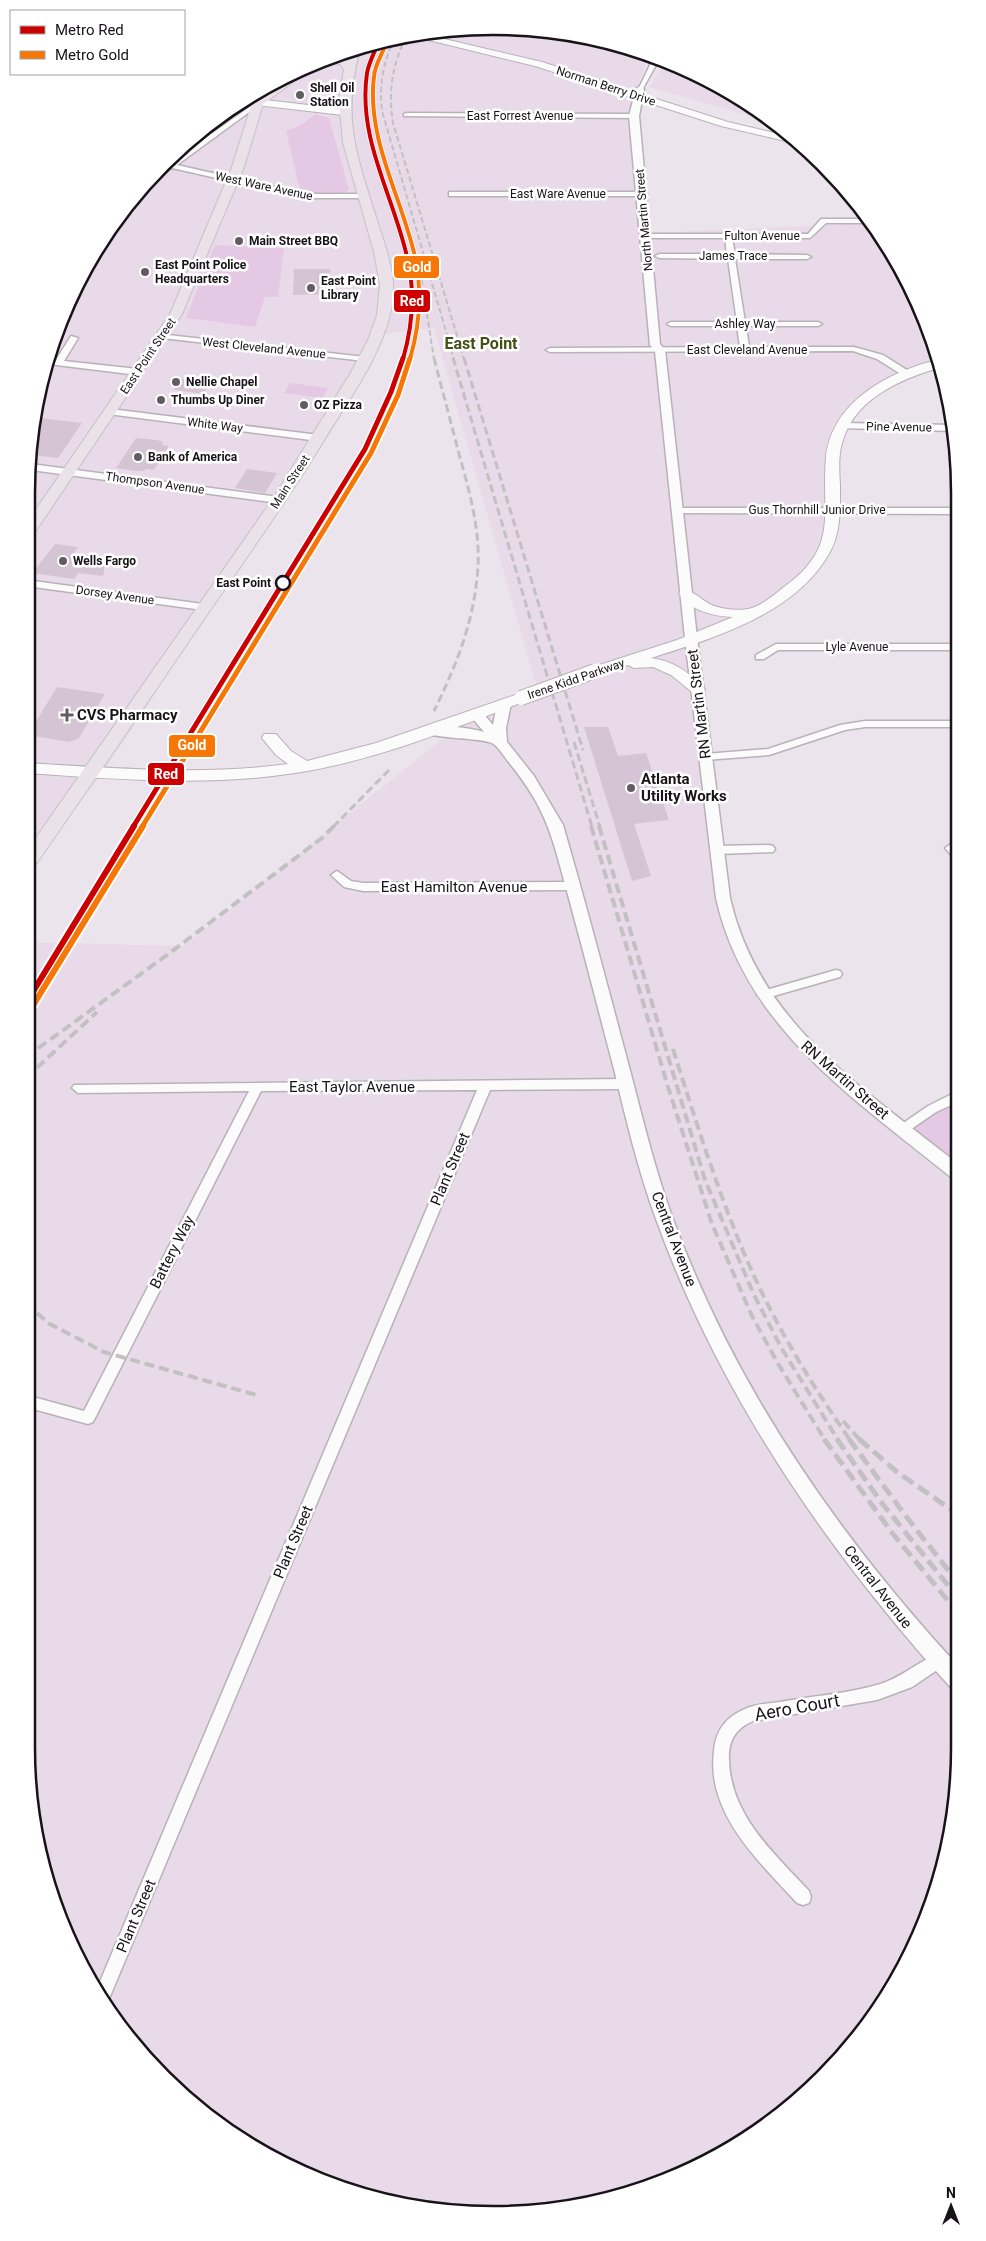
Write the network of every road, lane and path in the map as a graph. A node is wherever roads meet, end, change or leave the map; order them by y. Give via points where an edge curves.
1 (455, 37) edge
2 (433, 39) edge
3 (352, 57) edge
4 (342, 61) edge
5 (653, 64) edge
6 (348, 68) junction
7 (277, 89) edge
8 (638, 92) junction
9 (254, 102) edge
10 (258, 103) junction
11 (343, 112) junction
12 (406, 116) dead end
13 (634, 116) junction
14 (766, 126) edge
15 (781, 137) edge
16 (195, 146) edge
17 (173, 165) edge
18 (232, 180) junction
19 (452, 194) dead end
20 (642, 194) junction
21 (364, 196) junction
22 (861, 221) edge
23 (646, 236) junction
24 (728, 236) junction
25 (659, 256) dead end
26 (731, 256) junction
27 (807, 257) dead end
28 (671, 324) dead end
29 (741, 324) junction
30 (818, 324) dead end
31 (162, 336) junction
32 (74, 338) dead end
33 (550, 350) dead end
34 (660, 350) junction
35 (745, 350) junction
36 (365, 359) junction
37 (54, 363) edge
38 (59, 363) junction
39 (933, 366) edge
40 (138, 372) junction
41 (907, 374) junction
42 (111, 412) junction
43 (843, 426) junction
44 (946, 428) edge
45 (318, 438) junction
46 (36, 468) edge
47 (69, 472) junction
48 (279, 500) junction
49 (835, 510) junction
50 (678, 511) junction
51 (951, 511) edge
52 (35, 522) edge
53 (35, 584) edge
54 (686, 594) junction
55 (203, 607) junction
56 (753, 614) junction
57 (691, 638) junction
58 (951, 647) edge
59 (760, 657) dead end
60 (600, 670) junction
61 (697, 689) junction
62 (504, 704) junction
63 (476, 714) junction
64 (951, 724) edge
65 (428, 730) junction
66 (270, 738) dead end
67 (501, 741) junction
68 (705, 757) junction
69 (306, 766) junction
70 (35, 769) edge
71 (91, 772) junction
72 (769, 849) dead end
73 (717, 850) junction
74 (35, 853) edge
75 (337, 875) dead end
76 (574, 886) junction
77 (836, 974) dead end
78 (762, 994) junction
79 (625, 1084) junction
80 (485, 1086) junction
81 (257, 1087) junction
82 (78, 1088) dead end
83 (951, 1100) edge
84 (903, 1129) junction
85 (951, 1167) edge
86 (35, 1403) edge
87 (938, 1661) junction
88 (951, 1675) edge
89 (803, 1897) dead end
90 (105, 1990) edge

1 - 8 main road, Norman Berry Drive via 504,48
2 - 8 main road, Norman Berry Drive
3 - 6 main road, Main Street
4 - 6 main road
5 - 8 street
6 - 11 main road, Main Street
7 - 10 main road
8 - 13 street, North Martin Street
8 - 14 main road, Norman Berry Drive
8 - 15 main road, Norman Berry Drive via 725,124
9 - 10 main road
10 - 11 main road
10 - 16 street
10 - 18 main road, East Point Street
11 - 21 main road, Main Street via 348,145
12 - 13 street, East Forrest Avenue
13 - 20 street, North Martin Street
17 - 18 street, West Ware Avenue
18 - 21 street, West Ware Avenue via 305,196
18 - 31 main road, East Point Street via 176,314
19 - 20 street, East Ware Avenue
20 - 23 street, North Martin Street
21 - 36 main road, Main Street via 387,283 383,318
22 - 24 street, Fulton Avenue via 824,221 810,236
23 - 24 street, Fulton Avenue
23 - 34 street, North Martin Street via 655,345
24 - 26 street
25 - 26 street, James Trace
26 - 27 street, James Trace
26 - 29 street
28 - 29 street, Ashley Way
29 - 30 street, Ashley Way
29 - 35 street
31 - 36 street, West Cleveland Avenue
31 - 40 main road, East Point Street
32 - 38 street
33 - 34 street, East Cleveland Avenue
34 - 35 street, East Cleveland Avenue
34 - 50 street, RN Martin Street
35 - 41 street, East Cleveland Avenue via 854,349 880,357
36 - 45 main road, Main Street
37 - 38 street
38 - 40 street
39 - 41 main road
40 - 42 main road, East Point Street
41 - 43 main road, Irene Kidd Parkway via 854,406
42 - 45 street, White Way
42 - 47 main road, East Point Street
43 - 44 street, Pine Avenue
43 - 49 main road, Irene Kidd Parkway via 833,456
45 - 48 main road, Main Street
46 - 47 street, Thompson Avenue
47 - 48 street, Thompson Avenue
47 - 52 main road, East Point Street
48 - 55 main road, Main Street
49 - 50 street, Gus Thornhill Junior Drive
49 - 51 street, Gus Thornhill Junior Drive
49 - 56 main road, Irene Kidd Parkway via 832,533 815,566 779,599
50 - 54 street, RN Martin Street
53 - 55 street, Dorsey Avenue
54 - 56 main road via 700,607
54 - 57 street, RN Martin Street
55 - 71 main road, Main Street
56 - 57 main road, Irene Kidd Parkway
57 - 60 main road, Irene Kidd Parkway
57 - 61 street, RN Martin Street
58 - 59 street, Lyle Avenue via 776,647
60 - 61 main road via 642,662 659,664 680,672
60 - 62 main road, Irene Kidd Parkway, bridge
61 - 68 street, RN Martin Street
62 - 63 main road, Irene Kidd Parkway
62 - 67 street via 499,728
63 - 65 main road, Irene Kidd Parkway
63 - 67 street, Central Avenue
64 - 68 street via 844,726 769,752
65 - 67 street via 470,733
65 - 69 main road, Irene Kidd Parkway via 378,748
66 - 69 main road via 288,759
67 - 76 street, Central Avenue via 543,798 556,825
68 - 73 street, RN Martin Street
69 - 71 main road, Irene Kidd Parkway via 247,773 167,776
70 - 71 main road, Irene Kidd Parkway
71 - 74 main road, Main Street
72 - 73 street
73 - 78 street, RN Martin Street via 730,927 744,963
75 - 76 street, East Hamilton Avenue via 348,884 363,887
76 - 79 street, Central Avenue
77 - 78 street
78 - 84 street, RN Martin Street via 815,1057
79 - 80 street, East Taylor Avenue
79 - 87 street, Central Avenue via 665,1222 725,1358 766,1430 817,1507 874,1585
80 - 81 street, East Taylor Avenue
80 - 90 street, Plant Street
81 - 82 street, East Taylor Avenue
81 - 86 street, Battery Way via 88,1418
83 - 84 street
84 - 85 street, RN Martin Street
87 - 88 street, Central Avenue
87 - 89 street, Aero Court via 906,1682 877,1693 752,1714 734,1721 727,1730 720,1769 730,1808 753,1841

